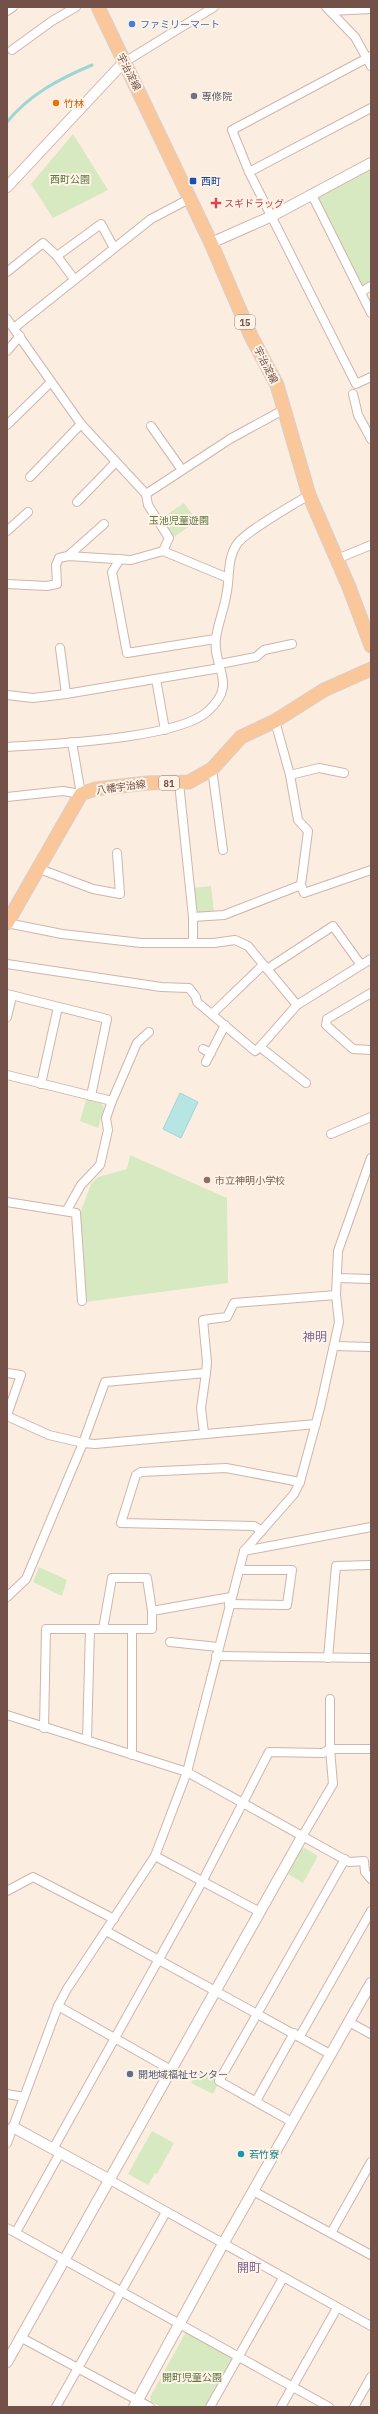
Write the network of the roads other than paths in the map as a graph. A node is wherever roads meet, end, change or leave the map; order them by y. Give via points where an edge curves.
1 (13, 7) edge
2 (76, 7) edge
3 (98, 7) edge
4 (214, 7) edge
5 (328, 9) edge
6 (371, 9) edge
7 (7, 11) edge
8 (12, 50) dead end
9 (370, 60) edge
10 (123, 63) junction
11 (371, 108) edge
12 (371, 163) edge
13 (249, 172) junction
14 (7, 187) edge
15 (312, 195) junction
16 (189, 199) junction
17 (272, 216) junction
18 (211, 243) junction
19 (114, 248) junction
20 (57, 256) junction
21 (7, 272) edge
22 (74, 279) junction
23 (371, 286) edge
24 (360, 292) junction
25 (371, 312) edge
26 (7, 319) edge
27 (14, 328) junction
28 (20, 336) junction
29 (7, 352) edge
30 (371, 377) edge
31 (51, 382) junction
32 (353, 394) dead end
33 (285, 409) junction
34 (80, 424) junction
35 (7, 425) edge
36 (151, 426) dead end
37 (371, 439) edge
38 (115, 463) junction
39 (182, 470) junction
40 (30, 477) dead end
41 (146, 494) junction
42 (309, 495) junction
43 (77, 502) dead end
44 (28, 512) dead end
45 (104, 524) dead end
46 (7, 532) edge
47 (371, 545) edge
48 (163, 551) junction
49 (68, 556) junction
50 (120, 559) junction
51 (337, 559) junction
52 (228, 578) junction
53 (7, 584) edge
54 (216, 639) junction
55 (292, 644) dead end
56 (371, 646) edge
57 (60, 648) dead end
58 (220, 666) junction
59 (371, 669) edge
60 (156, 679) junction
61 (66, 694) junction
62 (7, 695) edge
63 (275, 721) junction
64 (165, 730) junction
65 (72, 742) junction
66 (7, 747) edge
67 (212, 769) junction
68 (344, 773) dead end
69 (290, 775) junction
70 (179, 783) junction
71 (81, 794) junction
72 (7, 797) edge
73 (223, 850) dead end
74 (117, 853) dead end
75 (37, 868) junction
76 (371, 870) edge
77 (301, 885) junction
78 (192, 917) junction
79 (7, 923) edge
80 (193, 943) junction
81 (371, 959) edge
82 (7, 964) edge
83 (361, 965) junction
84 (265, 967) junction
85 (371, 993) edge
86 (10, 995) edge
87 (297, 1005) junction
88 (58, 1007) junction
89 (212, 1014) junction
90 (7, 1017) edge
91 (225, 1025) junction
92 (149, 1032) dead end
93 (260, 1047) junction
94 (371, 1050) edge
95 (206, 1062) dead end
96 (7, 1076) edge
97 (306, 1083) dead end
98 (41, 1084) junction
99 (90, 1096) junction
100 (112, 1101) junction
101 (371, 1117) edge
102 (331, 1134) dead end
103 (371, 1158) edge
104 (7, 1202) edge
105 (67, 1210) junction
106 (337, 1278) junction
107 (371, 1279) edge
108 (336, 1295) junction
109 (82, 1301) dead end
110 (335, 1346) junction
111 (371, 1347) edge
112 (7, 1373) edge
113 (206, 1373) junction
114 (7, 1415) edge
115 (316, 1424) junction
116 (204, 1433) junction
117 (83, 1443) junction
118 (300, 1482) junction
119 (371, 1527) edge
120 (262, 1531) junction
121 (244, 1551) junction
122 (371, 1565) edge
123 (239, 1570) junction
124 (7, 1597) edge
125 (230, 1601) junction
126 (152, 1611) junction
127 (90, 1629) junction
128 (103, 1629) junction
129 (132, 1629) junction
130 (170, 1642) dead end
131 (218, 1647) junction
132 (216, 1656) junction
133 (328, 1658) junction
134 (371, 1658) edge
135 (330, 1699) dead end
136 (7, 1715) edge
137 (44, 1728) junction
138 (87, 1740) junction
139 (330, 1749) junction
140 (371, 1749) edge
141 (132, 1754) junction
142 (187, 1772) junction
143 (243, 1802) junction
144 (303, 1835) junction
145 (155, 1856) junction
146 (367, 1859) edge
147 (345, 1860) junction
148 (371, 1879) edge
149 (202, 1882) junction
150 (7, 1891) edge
151 (371, 1911) edge
152 (260, 1912) junction
153 (114, 1919) junction
154 (106, 1931) junction
155 (159, 1960) junction
156 (371, 1983) edge
157 (216, 1990) junction
158 (58, 2006) junction
159 (258, 2013) junction
160 (349, 2022) junction
161 (297, 2034) junction
162 (371, 2034) edge
163 (116, 2039) junction
164 (330, 2054) junction
165 (171, 2070) junction
166 (7, 2094) edge
167 (24, 2097) junction
168 (256, 2101) junction
169 (292, 2122) junction
170 (10, 2126) edge
171 (7, 2144) edge
172 (57, 2151) junction
173 (371, 2162) edge
174 (110, 2180) junction
175 (253, 2192) junction
176 (166, 2212) junction
177 (7, 2228) edge
178 (16, 2232) junction
179 (331, 2233) junction
180 (223, 2244) junction
181 (371, 2255) edge
182 (65, 2259) junction
183 (283, 2278) junction
184 (121, 2291) junction
185 (337, 2308) junction
186 (179, 2324) junction
187 (371, 2326) edge
188 (20, 2337) junction
189 (239, 2356) junction
190 (7, 2362) edge
191 (78, 2368) junction
192 (371, 2377) edge
193 (292, 2386) junction
194 (136, 2404) edge
195 (56, 2407) edge
196 (150, 2407) edge
197 (210, 2407) edge
198 (281, 2407) edge
199 (329, 2407) edge
200 (354, 2407) edge

1 - 7 street
2 - 8 street
3 - 10 main road, 宇治淀線 / 15
4 - 10 street
5 - 6 street
5 - 9 street via 355,37
9 - 13 street via 232,130
10 - 14 street
10 - 16 main road, 宇治淀線 / 15 via 147,107
11 - 13 street
12 - 15 street
13 - 17 street
15 - 17 street
15 - 24 street
16 - 18 main road, 宇治淀線 / 15
16 - 19 street via 151,219
17 - 18 street
17 - 30 street via 356,384
18 - 33 main road, 宇治淀線 / 15 via 251,336 277,385
19 - 20 street via 101,224
19 - 22 street
20 - 21 street via 43,242
20 - 22 street
22 - 27 street
23 - 24 street
24 - 25 street
26 - 27 street
27 - 28 street
28 - 29 street
28 - 31 street
31 - 34 street
31 - 35 street
32 - 37 street via 358,415
33 - 39 street via 230,439
33 - 42 main road, 宇治淀線 / 15
34 - 38 street
34 - 40 street
36 - 39 street
38 - 41 street
38 - 43 street
39 - 41 street
41 - 48 street via 148,505 169,538
42 - 51 main road, 宇治淀線 / 15
42 - 52 street via 238,543 231,556
44 - 46 street
45 - 49 street
47 - 51 street
48 - 50 street via 131,560
48 - 52 street
49 - 50 street
49 - 53 street via 59,558 56,565 57,584
50 - 54 street via 112,572 127,653
51 - 56 main road, 宇治淀線 / 15
52 - 54 street via 228,589
54 - 58 street
55 - 58 street via 264,650 256,657
57 - 61 street
58 - 60 street
58 - 64 street via 224,685 219,698 207,712 190,722
59 - 63 main road, 八幡宇治線 / 81 via 324,690
60 - 61 street
60 - 64 street
61 - 62 street via 33,698
63 - 67 main road, 八幡宇治線 / 81 via 241,737
63 - 69 street
64 - 65 street
65 - 66 street
65 - 71 street
67 - 70 main road, 八幡宇治線 / 81 via 189,782
67 - 73 street
68 - 69 street via 319,768
69 - 77 street via 298,820 308,831
70 - 71 main road, 八幡宇治線 / 81 via 147,783
70 - 78 street
71 - 72 street via 63,791
71 - 75 main road
74 - 75 street via 120,894 93,889
75 - 79 main road
76 - 77 street via 304,893
77 - 78 street via 224,916
78 - 80 street
79 - 80 street via 62,934 141,942
80 - 84 street via 235,940 248,946
81 - 83 street
82 - 89 street via 161,987 189,988 197,1002
83 - 84 street via 333,926
83 - 87 street
84 - 87 street
84 - 89 street
85 - 94 street via 327,1019 326,1025 353,1049
86 - 88 street
86 - 90 street
87 - 93 street
88 - 98 street
88 - 99 street via 107,1019
89 - 91 street
91 - 93 street via 255,1051
91 - 95 street via 207,1051
92 - 100 street via 138,1043
93 - 97 street
96 - 98 street
98 - 99 street
99 - 100 street
100 - 105 street via 106,1118 108,1130 100,1165 81,1185
101 - 102 street
103 - 106 street via 338,1251
104 - 105 street
105 - 109 street via 76,1213
106 - 107 street
106 - 108 street
108 - 110 street via 339,1322
108 - 113 street via 234,1303 227,1317 203,1320
110 - 111 street
110 - 115 street
112 - 114 street via 21,1375
113 - 116 street via 201,1408
113 - 117 street via 105,1382
114 - 117 street via 49,1435
115 - 116 street
115 - 118 street
116 - 117 street
117 - 124 street via 26,1579
118 - 120 street via 294,1494
118 - 120 street via 226,1468 141,1472 136,1475 122,1523 254,1526
119 - 121 street
120 - 121 street
121 - 123 street
122 - 133 street via 336,1566
123 - 125 street
123 - 125 street via 292,1570 287,1605
125 - 126 street
125 - 131 street
126 - 128 street via 147,1578 112,1578
126 - 129 street via 152,1629
127 - 128 street
127 - 137 street via 46,1629
127 - 138 street
128 - 129 street
129 - 141 street
130 - 131 street
131 - 132 street
132 - 133 street
132 - 142 street
133 - 134 street
135 - 139 street
136 - 137 street
137 - 138 street
138 - 141 street
139 - 140 street
139 - 143 street via 323,1753 269,1752
139 - 144 street via 333,1784
141 - 142 street
142 - 143 street
142 - 145 street
143 - 144 street
143 - 149 street
144 - 147 street
144 - 152 street
145 - 149 street
145 - 153 street
146 - 147 street via 355,1862
146 - 148 street via 365,1872
147 - 159 street
149 - 152 street
149 - 155 street
150 - 153 street via 33,1878
151 - 161 street
152 - 157 street
153 - 154 street
154 - 155 street
154 - 158 street
155 - 157 street
155 - 163 street
156 - 160 street
157 - 159 street
157 - 165 street
158 - 163 street
158 - 167 street
159 - 161 street
159 - 168 street via 219,2081
160 - 162 street
160 - 164 street
161 - 164 street
161 - 168 street
163 - 165 street
163 - 172 street
164 - 169 street
165 - 174 street
166 - 167 street
167 - 170 street
168 - 169 street
169 - 175 street
170 - 171 street
170 - 172 street
172 - 174 street
172 - 178 street
173 - 179 street
174 - 176 street
174 - 182 street
175 - 179 street
175 - 180 street
176 - 180 street
176 - 184 street
177 - 178 street
178 - 182 street
179 - 181 street
180 - 183 street
180 - 186 street
182 - 184 street
182 - 188 street
183 - 185 street
183 - 189 street
184 - 186 street
184 - 191 street
185 - 187 street
185 - 193 street
186 - 189 street
186 - 194 street
188 - 190 street
188 - 191 street
189 - 193 street
189 - 197 street
191 - 194 street
191 - 195 street
192 - 200 street
193 - 198 street
193 - 199 street
194 - 196 street

